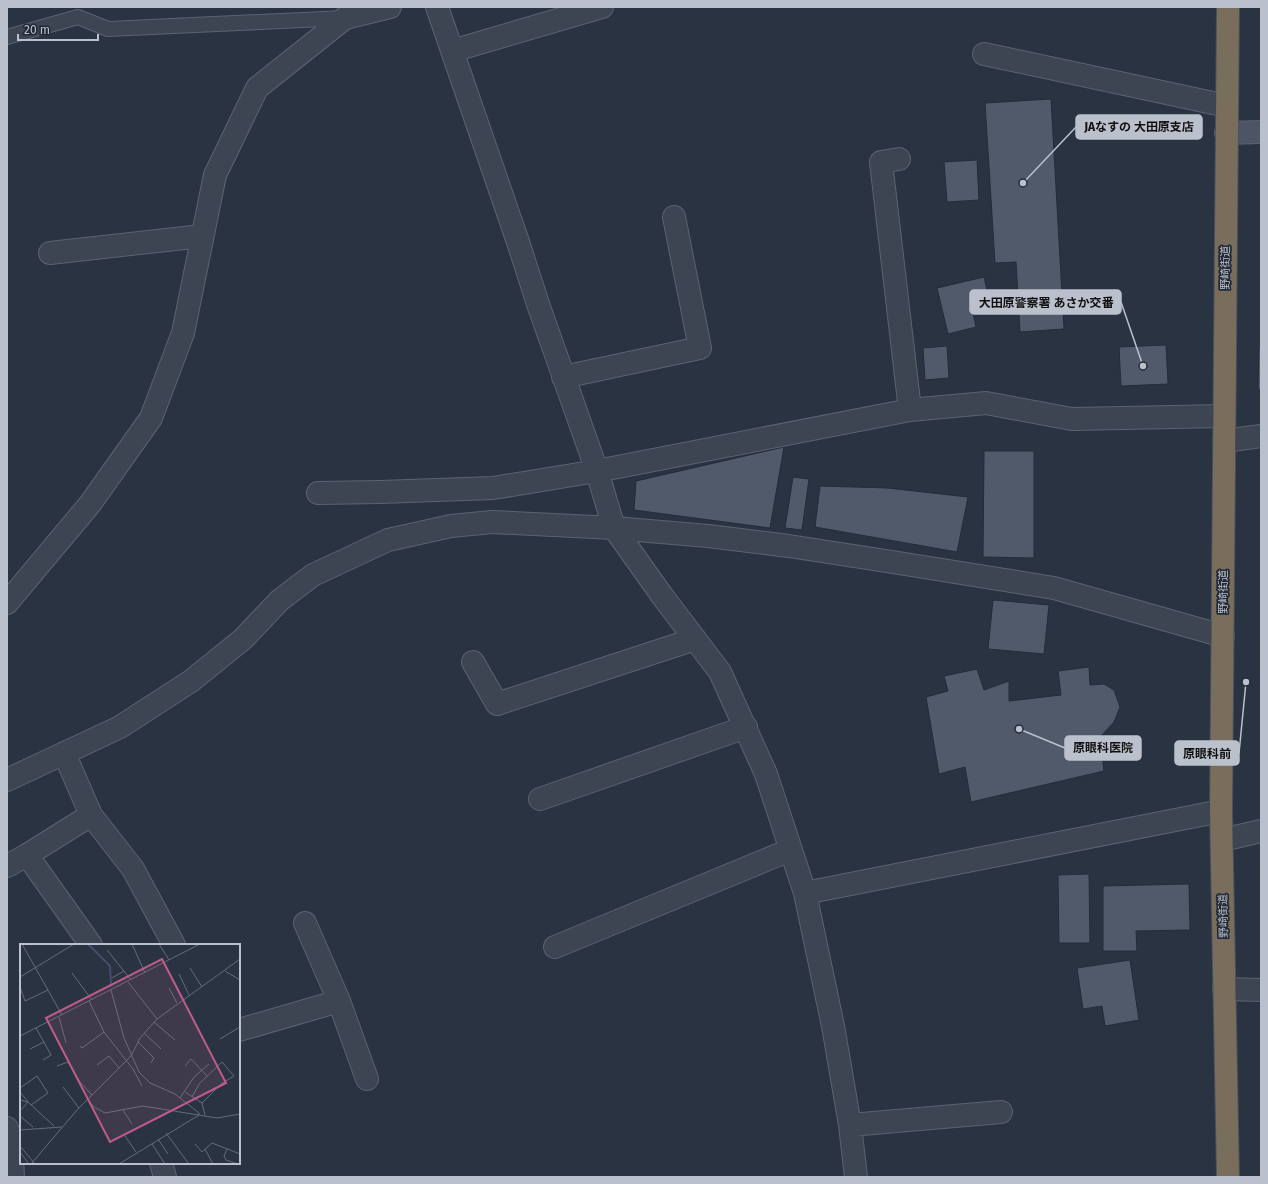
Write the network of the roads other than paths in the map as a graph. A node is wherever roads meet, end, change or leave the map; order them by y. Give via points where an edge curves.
1 (390, 7) edge
2 (436, 7) edge
3 (602, 7) edge
4 (1228, 7) edge
5 (345, 18) junction
6 (7, 36) edge
7 (452, 51) junction
8 (984, 54) dead end
9 (1227, 106) junction
10 (1261, 132) edge
11 (1226, 133) junction
12 (899, 159) dead end
13 (674, 217) dead end
14 (202, 236) junction
15 (50, 253) dead end
16 (563, 377) junction
17 (910, 410) junction
18 (1224, 416) junction
19 (1261, 436) edge
20 (1224, 442) junction
21 (597, 472) junction
22 (318, 493) dead end
23 (614, 528) junction
24 (7, 603) edge
25 (1223, 636) junction
26 (695, 638) junction
27 (473, 662) dead end
28 (746, 727) junction
29 (64, 752) junction
30 (7, 780) edge
31 (540, 799) dead end
32 (1221, 811) junction
33 (90, 815) junction
34 (1261, 831) edge
35 (1222, 840) junction
36 (790, 850) junction
37 (27, 855) junction
38 (7, 866) edge
39 (805, 893) junction
40 (304, 923) dead end
41 (90, 944) edge
42 (173, 944) edge
43 (555, 946) dead end
44 (1224, 989) junction
45 (1261, 990) edge
46 (339, 1001) junction
47 (240, 1030) edge
48 (366, 1079) dead end
49 (1001, 1112) dead end
50 (850, 1125) junction
51 (7, 1128) edge
52 (161, 1164) edge
53 (13, 1177) edge
54 (165, 1177) edge
55 (856, 1177) edge
56 (1228, 1177) edge

1 - 5 street
2 - 7 street
3 - 7 street
4 - 9 highway, 野崎街道
5 - 6 lane via 108,29 78,17
5 - 14 street via 256,88 215,175
7 - 16 street
8 - 9 street
9 - 11 highway, 野崎街道
10 - 11 street
11 - 18 highway, 野崎街道
12 - 17 street via 880,162
13 - 16 street via 700,348
14 - 15 street
14 - 24 street via 183,332 151,418 90,504
16 - 21 street
17 - 18 street via 986,403 1072,419
17 - 21 street
18 - 20 highway, 野崎街道
19 - 20 street
20 - 25 highway, 野崎街道
21 - 22 street via 493,488
21 - 23 street
23 - 25 street via 788,546 1054,588
23 - 26 street
23 - 29 street via 492,522 452,526 388,540 313,575 280,600 243,639 191,681 120,726
25 - 32 highway, 野崎街道
26 - 27 street via 497,704
26 - 28 street via 720,672
28 - 31 street
28 - 36 street via 766,774
29 - 30 street
29 - 33 street
32 - 35 highway, 野崎街道
32 - 39 street
33 - 37 street
33 - 42 street via 133,869
34 - 35 street
35 - 44 highway, 野崎街道
36 - 39 street
36 - 43 street
37 - 38 street
37 - 41 street
39 - 50 street via 833,1026
40 - 46 street
44 - 45 street
44 - 56 highway, 野崎街道
46 - 47 street
46 - 48 street
49 - 50 street
50 - 55 street
51 - 53 street via 11,1138
52 - 54 street

